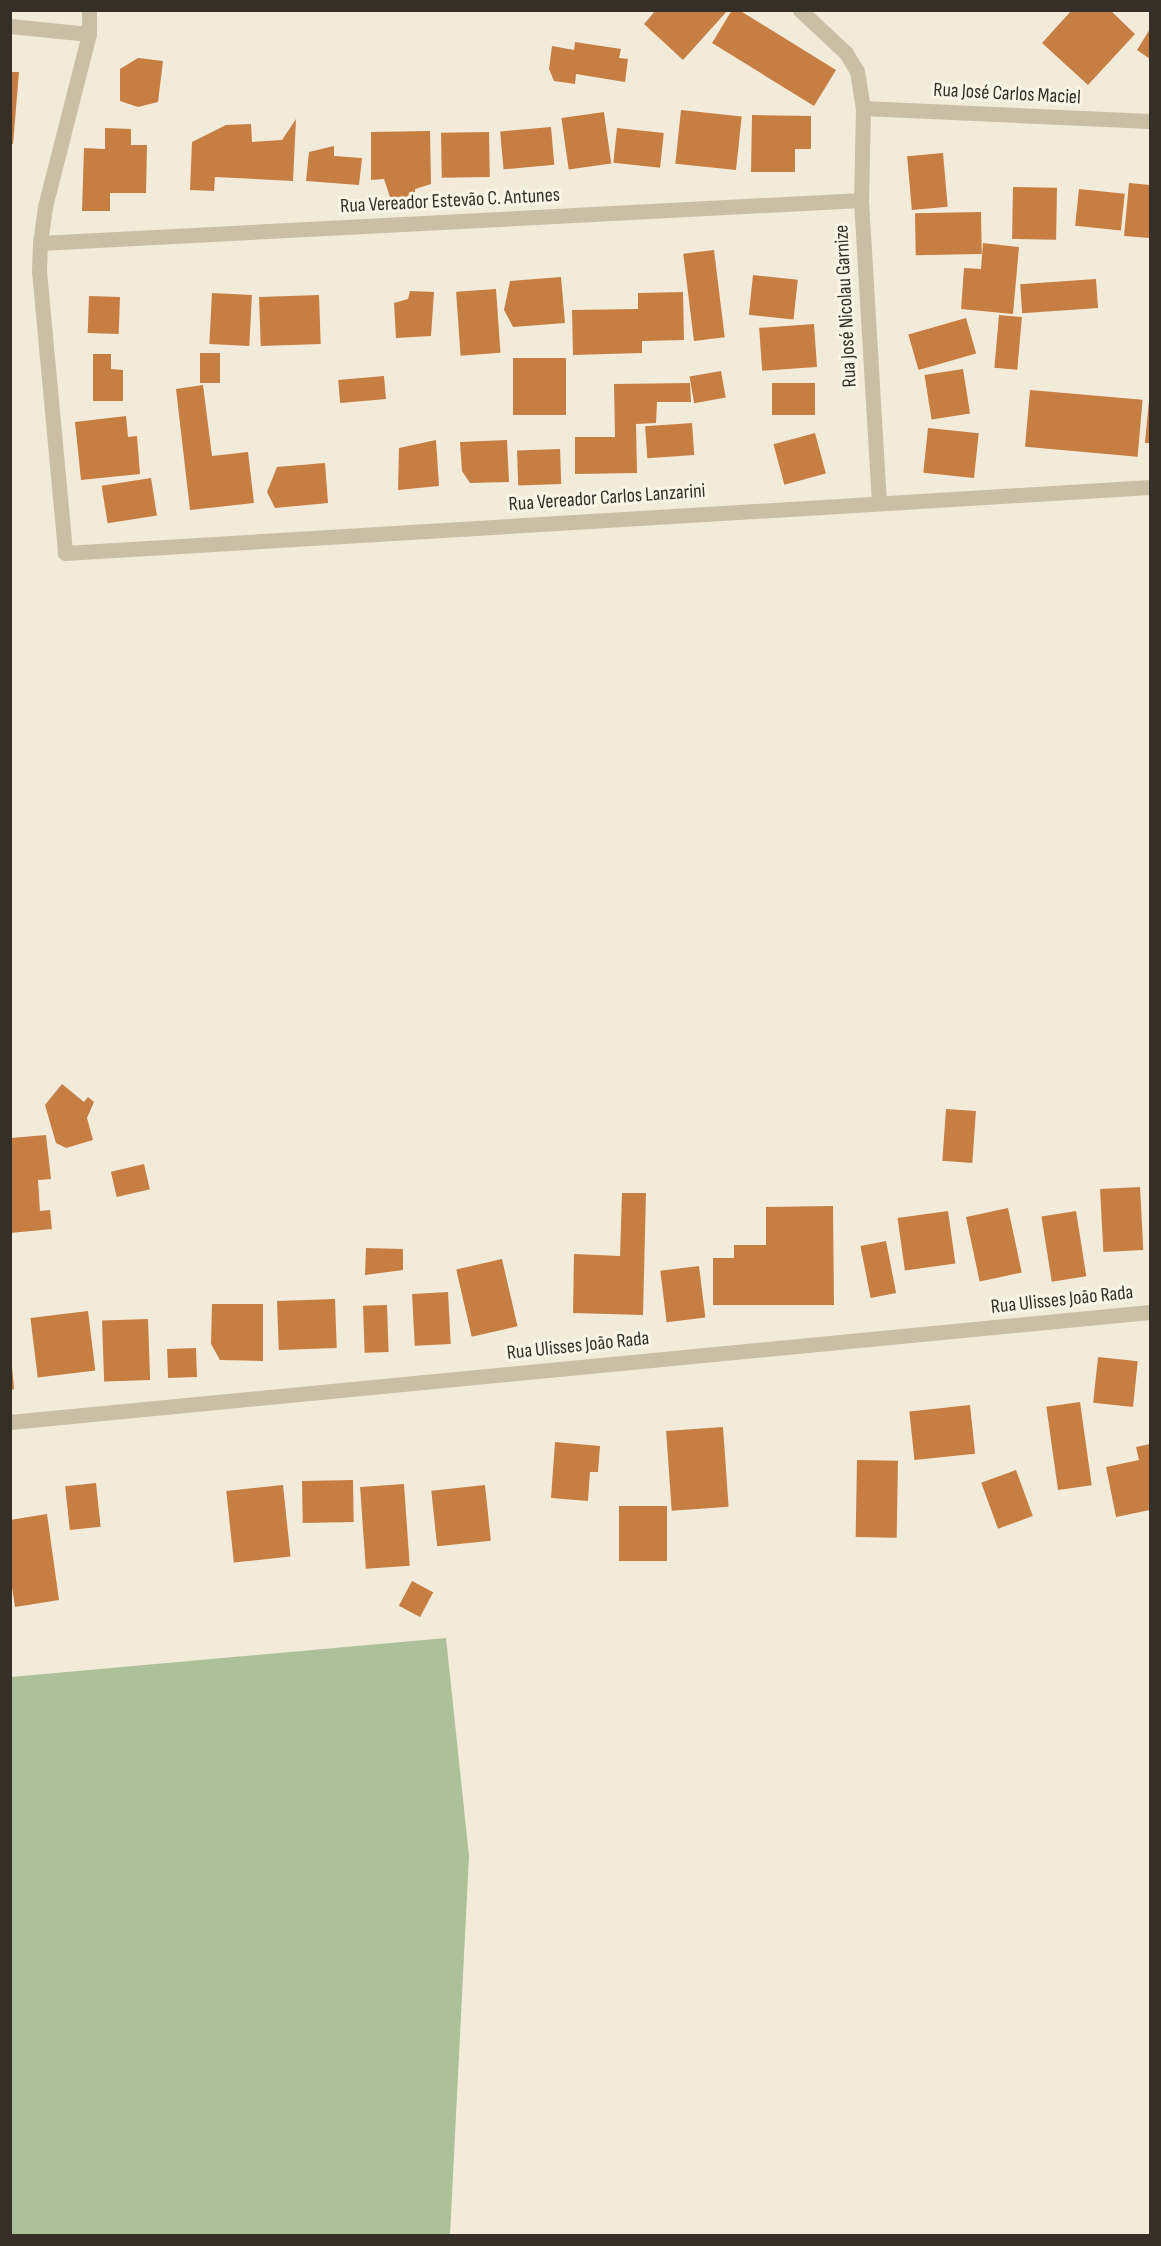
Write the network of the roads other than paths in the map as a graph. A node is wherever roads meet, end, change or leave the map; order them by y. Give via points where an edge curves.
1 (89, 10) edge
2 (800, 10) edge
3 (10, 26) edge
4 (89, 34) junction
5 (862, 108) junction
6 (1150, 121) edge
7 (861, 200) junction
8 (40, 243) junction
9 (1150, 487) edge
10 (879, 502) junction
11 (1150, 1312) edge
12 (10, 1422) edge

1 - 4 street
2 - 5 street, Rua José Nicolau Garnize via 846,53 857,71
3 - 4 street
4 - 8 street via 45,207
5 - 6 street, Rua José Carlos Maciel
5 - 7 street, Rua José Nicolau Garnize
7 - 8 street, Rua Vereador Estevão C. Antunes
7 - 10 street, Rua José Nicolau Garnize
8 - 10 street, Rua Vereador Carlos Lanzarini via 40,282 65,553
9 - 10 street, Rua Vereador Carlos Lanzarini
11 - 12 street, Rua Ulisses João Rada

